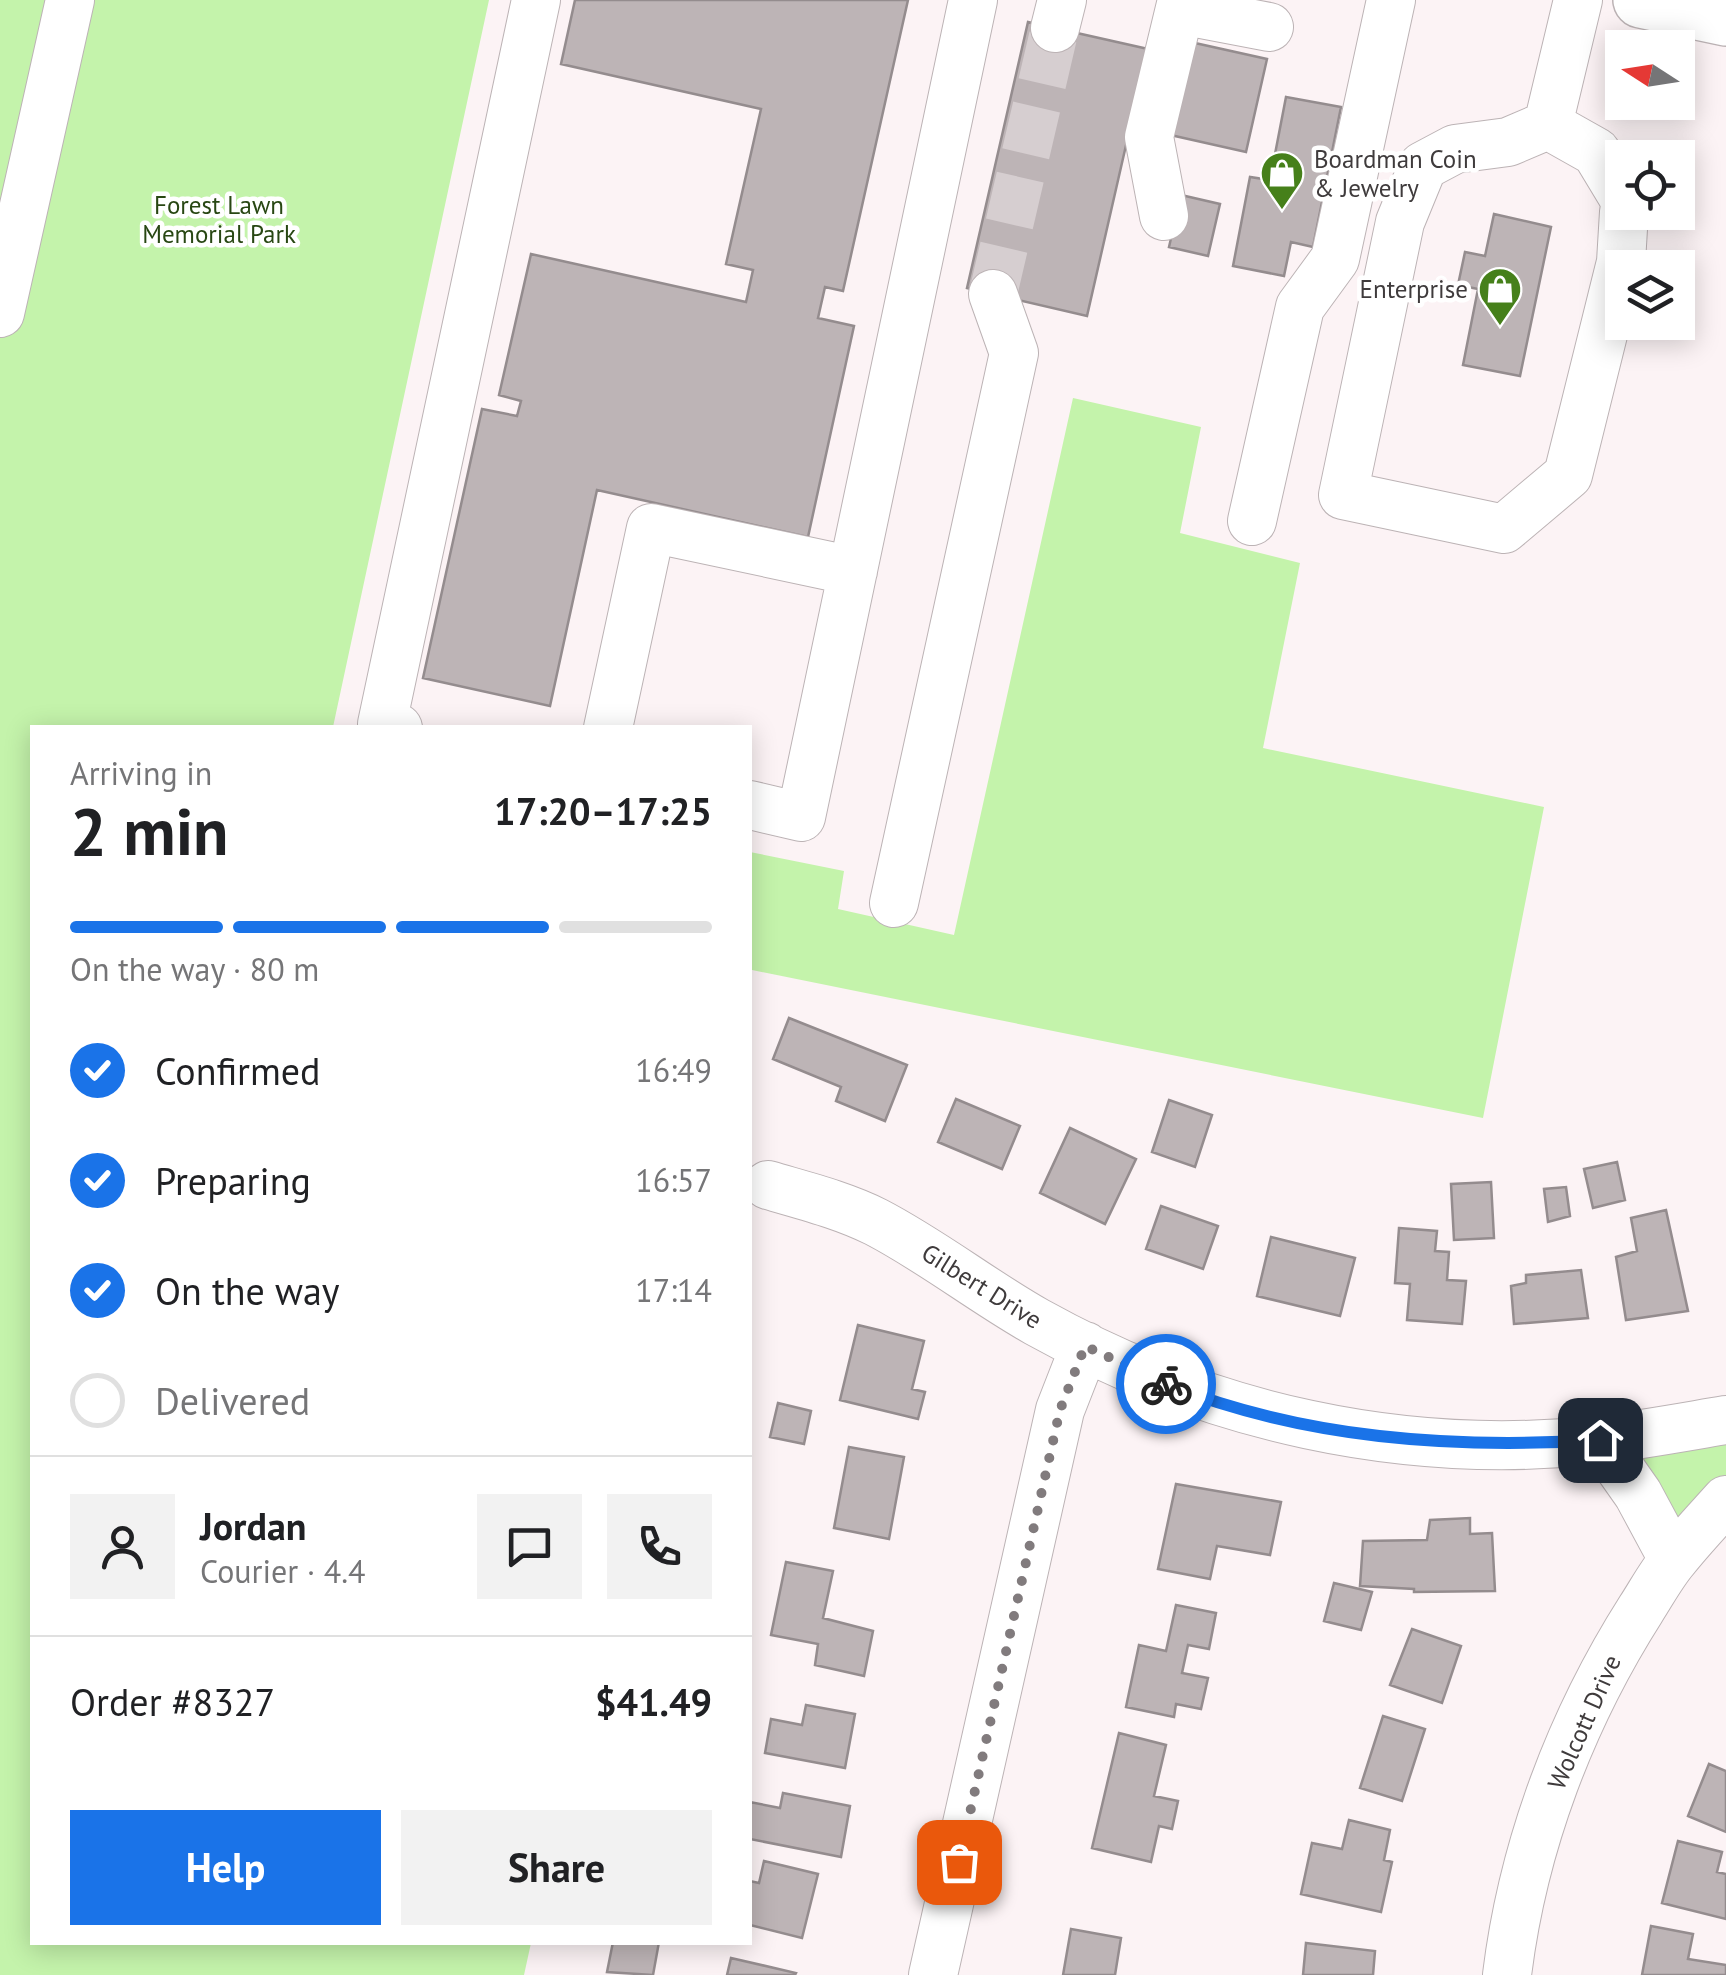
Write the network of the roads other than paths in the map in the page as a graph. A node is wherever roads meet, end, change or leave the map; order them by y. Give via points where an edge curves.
1 (70, 0) edge
2 (536, 0) edge
3 (973, 0) edge
4 (1390, 0) edge
5 (1578, 0) edge
6 (1641, 0) edge
7 (1181, 5) edge
8 (1726, 18) edge
9 (1269, 27) dead end
10 (1548, 125) junction
11 (1605, 167) edge
12 (1164, 216) dead end
13 (1623, 230) edge
14 (994, 294) tunnel mouth
15 (0, 313) edge
16 (1252, 521) dead end
17 (852, 571) junction
18 (386, 725) edge
19 (609, 725) edge
20 (752, 805) edge
21 (894, 903) dead end
22 (768, 1186) dead end
23 (1085, 1346) junction
24 (1726, 1420) edge
25 (1600, 1440) junction
26 (1726, 1500) edge
27 (1673, 1560) junction
28 (934, 1975) edge
29 (1507, 1975) edge

1 - 15 street
2 - 18 street
3 - 17 street
4 - 16 street via 1336,259 1300,307
5 - 10 street
6 - 8 main road
7 - 9 street
7 - 12 street via 1149,137
10 - 11 street via 1596,152
10 - 13 street via 1508,142 1455,148 1423,166 1400,222 1343,495 1504,529 1568,476 1621,262
14 - 21 street via 1014,353
17 - 19 street via 652,528
17 - 20 street via 801,816
22 - 23 street, Gilbert Drive via 872,1220
23 - 25 street, Gilbert Drive via 1194,1395 1328,1430 1459,1444
23 - 28 street via 1060,1410
24 - 25 street, Gilbert Drive
25 - 27 street
26 - 27 street, Wolcott Drive
27 - 29 street, Wolcott Drive via 1618,1647 1568,1748 1535,1840

